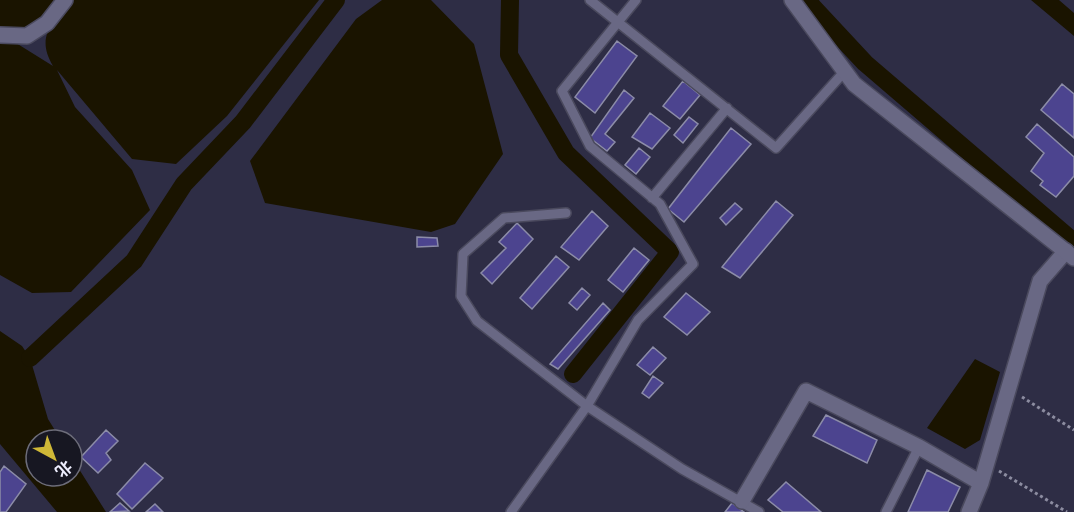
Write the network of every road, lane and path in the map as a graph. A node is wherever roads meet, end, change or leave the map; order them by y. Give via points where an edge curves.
1 (65, 0) edge
2 (590, 0) edge
3 (636, 0) edge
4 (792, 0) edge
5 (619, 21) junction
6 (0, 35) edge
7 (844, 72) junction
8 (727, 108) junction
9 (652, 198) junction
10 (566, 213) dead end
11 (1070, 255) edge
12 (1009, 388) junction
13 (587, 406) junction
14 (1074, 430) edge
15 (919, 447) junction
16 (987, 464) junction
17 (981, 483) junction
18 (742, 501) junction
19 (511, 512) edge
20 (759, 512) edge
21 (886, 512) edge
22 (969, 512) edge
23 (1067, 512) edge

1 - 6 street via 47,23 27,36
2 - 5 lane
3 - 5 lane
4 - 7 street
5 - 8 lane
5 - 9 lane via 562,91 590,146
7 - 8 lane via 776,148
7 - 11 street via 854,84
8 - 9 lane
9 - 13 lane via 660,204 693,264 638,320
10 - 13 lane via 504,218 463,254 461,296 477,321
11 - 12 street via 1040,281
12 - 14 path
12 - 16 street
13 - 18 lane via 682,469
13 - 19 lane
15 - 17 street
15 - 18 street via 806,391
15 - 21 lane
16 - 17 street
16 - 23 path
17 - 22 street
18 - 20 lane

